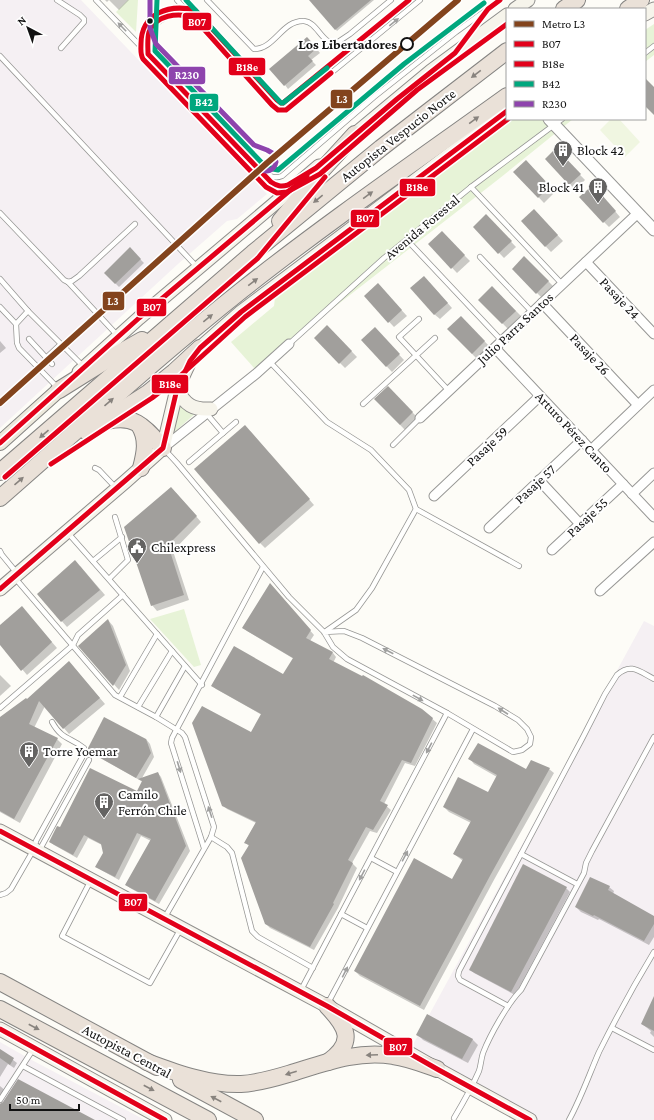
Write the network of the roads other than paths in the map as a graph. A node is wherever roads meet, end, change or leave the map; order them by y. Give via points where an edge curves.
1 (57, 0) edge
2 (96, 0) edge
3 (150, 0) edge
4 (177, 0) edge
5 (207, 0) edge
6 (391, 0) edge
7 (420, 0) edge
8 (500, 0) edge
9 (528, 0) edge
10 (577, 0) edge
11 (641, 0) edge
12 (516, 8) edge
13 (565, 8) edge
14 (629, 8) edge
15 (488, 9) junction
16 (506, 16) edge
17 (193, 17) junction
18 (149, 31) junction
19 (654, 46) edge
20 (61, 48) dead end
21 (455, 52) junction
22 (506, 52) edge
23 (646, 52) edge
24 (148, 54) junction
25 (0, 56) edge
26 (506, 97) edge
27 (506, 112) edge
28 (555, 121) edge
29 (355, 134) junction
30 (316, 168) junction
31 (259, 169) junction
32 (471, 187) junction
33 (0, 213) edge
34 (638, 213) junction
35 (135, 224) dead end
36 (654, 230) edge
37 (407, 240) junction
38 (253, 253) junction
39 (480, 257) dead end
40 (586, 262) junction
41 (198, 268) junction
42 (0, 279) edge
43 (68, 282) junction
44 (562, 284) junction
45 (542, 303) junction
46 (0, 307) edge
47 (28, 311) junction
48 (532, 312) junction
49 (419, 319) dead end
50 (16, 324) junction
51 (169, 325) junction
52 (654, 334) edge
53 (118, 336) junction
54 (435, 338) dead end
55 (29, 339) dead end
56 (61, 344) junction
57 (289, 344) joint
58 (498, 345) junction
59 (200, 348) junction
60 (416, 356) junction
61 (46, 358) junction
62 (270, 362) junction
63 (52, 364) dead end
64 (84, 367) junction
65 (177, 389) junction
66 (59, 390) junction
67 (654, 390) edge
68 (449, 391) junction
69 (540, 396) junction
70 (364, 404) dead end
71 (638, 405) junction
72 (208, 411) junction
73 (420, 418) joint
74 (104, 422) junction
75 (236, 422) dead end
76 (138, 424) junction
77 (223, 433) junction
78 (582, 440) junction
79 (0, 443) edge
80 (393, 444) dead end
81 (162, 448) junction
82 (591, 450) junction
83 (189, 462) dead end
84 (38, 465) junction
85 (95, 468) dead end
86 (141, 468) junction
87 (0, 472) edge
88 (654, 473) edge
89 (539, 480) junction
90 (623, 484) junction
91 (117, 489) junction
92 (632, 494) junction
93 (434, 496) dead end
94 (0, 498) edge
95 (416, 509) junction
96 (115, 517) dead end
97 (654, 517) edge
98 (580, 524) junction
99 (489, 528) dead end
100 (67, 532) junction
101 (122, 537) junction
102 (654, 542) edge
103 (552, 550) dead end
104 (0, 551) edge
105 (93, 561) junction
106 (519, 566) dead end
107 (263, 567) junction
108 (16, 575) junction
109 (108, 579) junction
110 (0, 589) edge
111 (600, 591) dead end
112 (123, 595) junction
113 (324, 632) junction
114 (157, 634) junction
115 (72, 645) junction
116 (172, 651) junction
117 (185, 666) junction
118 (654, 679) edge
119 (202, 684) junction
120 (120, 697) junction
121 (138, 707) junction
122 (0, 708) edge
123 (447, 714) junction
124 (156, 717) junction
125 (52, 722) dead end
126 (473, 729) junction
127 (176, 730) junction
128 (654, 737) edge
129 (90, 760) dead end
130 (0, 831) edge
131 (211, 837) junction
132 (204, 848) junction
133 (36, 851) junction
134 (521, 854) junction
135 (371, 858) junction
136 (397, 872) junction
137 (91, 880) junction
138 (577, 884) junction
139 (0, 895) edge
140 (341, 914) junction
141 (163, 920) junction
142 (180, 928) junction
143 (367, 928) junction
144 (654, 952) edge
145 (313, 968) junction
146 (0, 982) edge
147 (300, 992) junction
148 (327, 1006) junction
149 (508, 1006) junction
150 (0, 1008) edge
151 (612, 1028) junction
152 (0, 1029) edge
153 (34, 1048) junction
154 (654, 1050) edge
155 (147, 1062) junction
156 (328, 1062) junction
157 (23, 1066) junction
158 (437, 1070) junction
159 (471, 1088) junction
160 (0, 1100) edge
161 (454, 1118) dead end
162 (123, 1120) edge
163 (165, 1120) edge
164 (208, 1120) edge
165 (255, 1120) edge
166 (530, 1120) edge
167 (569, 1120) edge

1 - 20 lane via 84,19
24 -> 2 lane
3 - 18 lane
4 - 17 lane
5 - 6 lane via 254,49 265,47 291,24 305,21 331,44 335,44
17 -> 7 lane via 272,105 278,110 286,110
8 - 15 lane
9 - 12 main road
10 - 13 highway
11 - 14 highway
15 - 21 lane
15 - 31 lane via 380,92 282,176 273,178
16 - 21 main road
17 - 18 lane via 178,14 164,18
18 - 24 lane
18 - 31 lane via 156,44 254,145 274,154 277,160 272,170 266,172
19 - 23 lane
21 - 29 main road
22 -> 38 highway, Autopista Vespucio Norte via 362,163
24 - 31 lane
25 - 41 lane
84 -> 26 highway, Autopista Vespucio Norte via 243,289
27 - 59 main road via 241,312
28 - 32 lane, Avenida Forestal
28 - 34 street
29 - 30 main road
29 - 38 highway
30 - 31 lane via 283,186 271,182
30 - 41 main road
32 - 37 lane, Avenida Forestal
32 - 44 lane
33 - 43 lane
34 - 36 street
34 - 40 street, Julio Parra Santos
35 - 43 lane via 79,276
37 - 57 lane, Avenida Forestal
37 - 58 lane
38 - 51 highway, Autopista Vespucio Norte
39 - 48 lane
40 - 44 street, Julio Parra Santos
40 - 52 street, Pasaje 24
41 - 53 main road
42 - 47 lane
43 - 53 lane
44 - 45 street, Julio Parra Santos
45 - 48 street, Julio Parra Santos
45 - 71 street, Pasaje 26
46 - 50 lane
47 - 50 lane
47 - 56 lane
48 - 58 street, Julio Parra Santos
49 - 60 lane via 399,337
50 - 66 lane via 19,348
51 - 66 highway
51 -> 87 highway, Autopista Vespucio Norte
53 - 64 main road
54 - 60 lane
55 - 61 lane
56 - 61 lane
56 - 64 lane
57 - 62 street
58 - 68 street, Julio Parra Santos
58 - 69 street, Arturo Pérez Canto
59 - 65 main road via 190,361
59 - 74 highway via 148,393
60 - 68 lane
60 - 70 lane
61 - 63 lane
62 - 72 street
62 - 95 lane via 327,422 371,450 409,490
64 - 66 main road
65 - 72 main road via 183,400 191,406
65 - 81 main road
66 - 79 main road
67 - 71 street
68 - 73 street, Julio Parra Santos
69 - 78 street, Arturo Pérez Canto
69 - 93 street, Pasaje 59
71 - 82 street
72 - 77 lane
72 - 81 street
73 - 80 lane, Julio Parra Santos
74 - 76 highway via 125,418
74 - 84 highway
75 - 77 lane
76 - 81 highway
76 - 86 highway via 145,442
77 - 83 lane
78 - 82 street, Arturo Pérez Canto
78 - 89 street, Pasaje 57
81 - 86 main road
81 - 107 lane
82 - 90 street, Arturo Pérez Canto
94 -> 84 highway, Autopista Vespucio Norte
85 - 91 lane
86 - 91 main road
88 - 92 street
89 - 98 street
89 - 99 street, Pasaje 57
90 - 92 street, Arturo Pérez Canto
90 - 98 street, Pasaje 55
91 - 100 main road
92 - 97 street, Arturo Pérez Canto
95 - 106 lane
95 - 113 lane via 372,588 356,610
96 - 101 lane
98 - 103 street, Pasaje 55
100 - 105 lane
100 - 108 main road
101 - 105 lane
101 - 109 lane via 128,560
102 - 111 street
104 - 108 lane
105 - 109 lane
107 - 113 lane via 288,597
107 - 119 lane
108 - 110 main road
108 - 115 lane
109 - 112 lane
112 - 114 lane
112 - 115 lane via 78,635
113 -> 123 lane via 333,647 347,659
126 -> 113 lane via 513,752 522,750 530,744 531,737 527,729 518,720 495,706 362,638 344,631
114 - 116 lane
114 - 120 lane
115 - 120 lane via 115,695
115 - 122 lane
116 - 117 lane
116 - 121 lane
117 - 119 lane
117 - 124 lane
118 - 134 lane via 634,668 627,668 617,674
119 - 127 lane
120 - 121 lane
121 - 124 lane
123 - 126 lane
123 -> 135 lane
124 - 127 lane
125 - 133 lane via 61,735 84,748 84,754 36,841
136 -> 126 lane
131 -> 127 lane via 214,827 212,818 185,737
127 -> 132 lane via 171,743
128 - 138 lane via 592,851
129 - 133 lane
130 - 133 main road
131 - 132 lane
131 - 145 lane via 232,853 252,931 258,937
132 - 141 lane
133 - 137 main road
133 - 139 lane via 11,889
134 - 138 lane
134 - 149 lane via 458,976 464,983
135 - 136 lane
135 -> 140 lane
136 - 143 lane
137 - 141 main road
137 - 142 lane via 62,936 150,983
138 - 149 lane via 521,990
140 - 143 lane
140 - 145 lane
141 - 142 main road
142 - 147 main road
148 -> 143 lane
144 - 151 lane
145 - 147 lane
146 - 155 highway, Autopista Central
147 - 148 main road
148 - 156 highway via 340,1021 345,1035 342,1049
148 - 158 main road
149 - 159 lane via 482,1054 479,1070
150 -> 164 highway, Autopista Central
151 - 154 lane
151 - 167 lane
152 - 153 main road
153 - 157 lane
153 - 163 main road
156 -> 155 highway via 260,1081 231,1084 191,1077
165 -> 155 highway, Autopista Central
158 -> 156 highway via 407,1059 381,1054
157 - 160 lane
157 - 162 lane
158 - 159 main road
159 - 161 lane
159 - 166 main road

